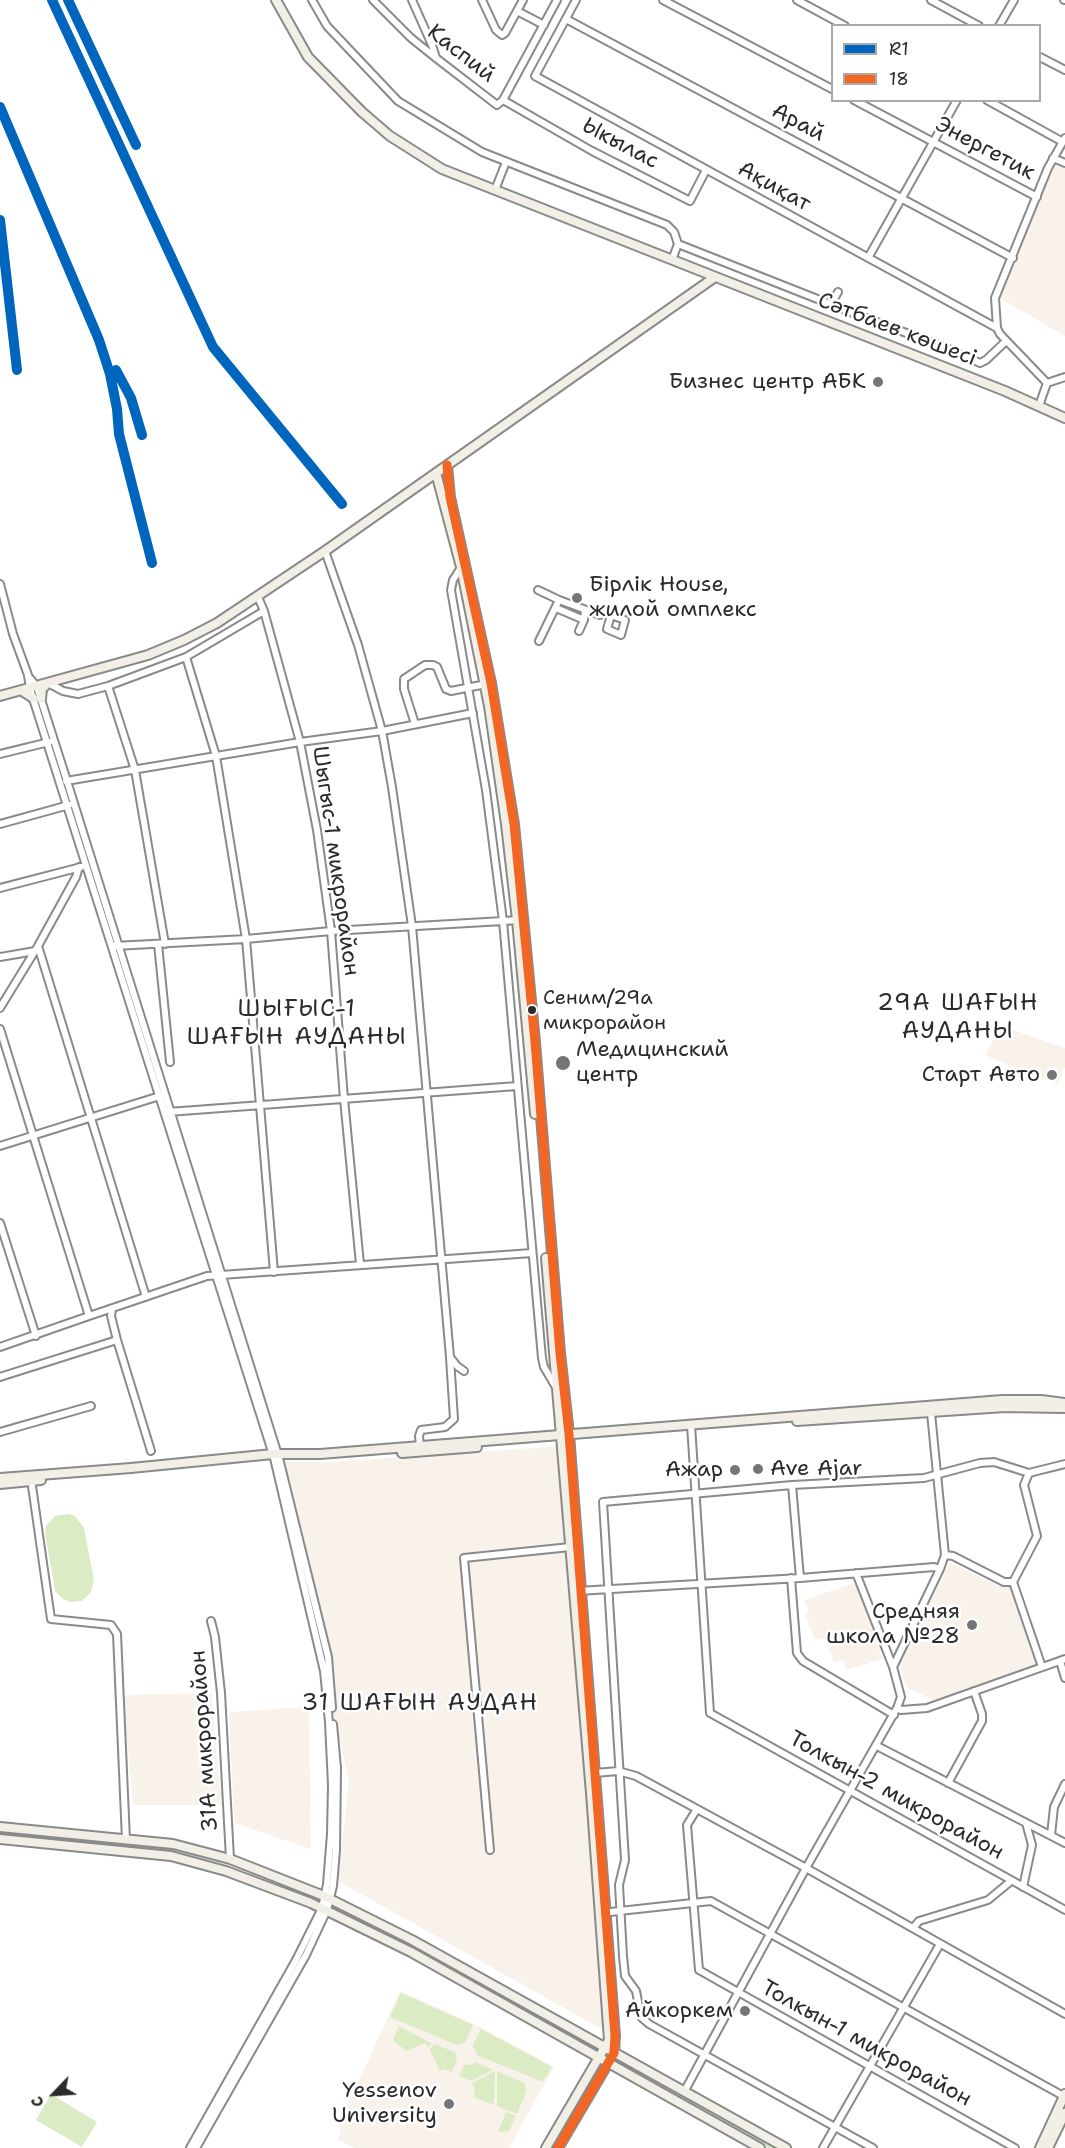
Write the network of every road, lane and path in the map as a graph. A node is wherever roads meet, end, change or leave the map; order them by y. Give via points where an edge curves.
1 (276, 0) edge
2 (312, 0) edge
3 (374, 0) edge
4 (412, 0) edge
5 (482, 0) edge
6 (523, 0) edge
7 (557, 0) edge
8 (576, 0) edge
9 (663, 0) edge
10 (797, 0) edge
11 (931, 0) edge
12 (1014, 0) edge
13 (518, 10) junction
14 (566, 19) junction
15 (841, 24) edge
16 (975, 24) edge
17 (1000, 24) edge
18 (544, 25) junction
19 (436, 58) junction
20 (1041, 58) edge
21 (1065, 70) edge
22 (831, 88) edge
23 (503, 100) junction
24 (858, 102) edge
25 (956, 102) edge
26 (991, 102) edge
27 (1064, 140) edge
28 (933, 142) junction
29 (1053, 158) junction
30 (506, 162) junction
31 (1065, 163) edge
32 (706, 170) junction
33 (495, 190) junction
34 (1037, 197) junction
35 (902, 200) junction
36 (678, 244) junction
37 (868, 258) junction
38 (1013, 258) junction
39 (672, 260) junction
40 (715, 277) junction
41 (838, 292) dead end
42 (831, 304) junction
43 (997, 328) junction
44 (1006, 341) junction
45 (1065, 377) edge
46 (1047, 383) junction
47 (1039, 406) junction
48 (1065, 418) edge
49 (447, 465) junction
50 (436, 474) junction
51 (325, 551) junction
52 (463, 563) junction
53 (0, 584) edge
54 (538, 590) dead end
55 (258, 597) junction
56 (559, 600) junction
57 (556, 608) junction
58 (585, 610) junction
59 (264, 611) junction
60 (600, 615) dead end
61 (584, 621) junction
62 (579, 631) dead end
63 (539, 641) dead end
64 (186, 657) junction
65 (48, 684) junction
66 (488, 684) junction
67 (108, 686) junction
68 (469, 688) junction
69 (30, 689) junction
70 (0, 696) edge
71 (37, 698) junction
72 (473, 713) junction
73 (415, 724) junction
74 (382, 731) junction
75 (51, 741) junction
76 (300, 742) junction
77 (0, 754) edge
78 (216, 756) junction
79 (135, 770) junction
80 (64, 782) junction
81 (71, 805) junction
82 (0, 824) edge
83 (86, 866) junction
84 (0, 888) edge
85 (520, 920) junction
86 (503, 921) junction
87 (412, 926) junction
88 (331, 931) junction
89 (246, 939) junction
90 (162, 944) junction
91 (115, 946) junction
92 (37, 948) junction
93 (0, 957) edge
94 (0, 1008) edge
95 (0, 1029) edge
96 (170, 1062) dead end
97 (517, 1086) junction
98 (425, 1093) junction
99 (162, 1095) junction
100 (344, 1099) junction
101 (260, 1105) junction
102 (167, 1112) junction
103 (92, 1116) junction
104 (33, 1136) junction
105 (0, 1146) edge
106 (0, 1223) edge
107 (532, 1253) junction
108 (440, 1258) junction
109 (360, 1264) junction
110 (274, 1272) junction
111 (220, 1275) junction
112 (146, 1297) junction
113 (112, 1309) junction
114 (89, 1316) junction
115 (36, 1336) junction
116 (117, 1340) junction
117 (0, 1347) edge
118 (450, 1357) junction
119 (464, 1371) dead end
120 (0, 1377) edge
121 (560, 1392) junction
122 (91, 1406) dead end
123 (1065, 1406) edge
124 (930, 1409) junction
125 (691, 1427) junction
126 (0, 1432) edge
127 (565, 1437) junction
128 (420, 1446) junction
129 (152, 1451) dead end
130 (276, 1456) junction
131 (1065, 1464) edge
132 (1029, 1473) junction
133 (937, 1475) junction
134 (0, 1478) edge
135 (31, 1479) junction
136 (0, 1484) edge
137 (792, 1485) junction
138 (695, 1494) junction
139 (574, 1547) junction
140 (945, 1555) junction
141 (940, 1569) junction
142 (856, 1573) junction
143 (791, 1578) junction
144 (800, 1578) junction
145 (1013, 1582) junction
146 (702, 1584) junction
147 (608, 1589) junction
148 (577, 1591) junction
149 (210, 1621) dead end
150 (1062, 1660) edge
151 (893, 1667) junction
152 (1042, 1667) junction
153 (1065, 1678) edge
154 (974, 1690) junction
155 (586, 1700) junction
156 (897, 1708) junction
157 (894, 1715) junction
158 (877, 1746) junction
159 (618, 1771) junction
160 (595, 1773) junction
161 (948, 1783) junction
162 (1065, 1784) edge
163 (851, 1791) junction
164 (697, 1809) junction
165 (1026, 1822) junction
166 (0, 1827) edge
167 (1051, 1835) junction
168 (0, 1839) edge
169 (126, 1840) junction
170 (1065, 1843) edge
171 (490, 1850) dead end
172 (230, 1859) junction
173 (806, 1868) junction
174 (226, 1871) junction
175 (1011, 1881) junction
176 (1023, 1887) junction
177 (327, 1897) junction
178 (693, 1903) junction
179 (324, 1909) junction
180 (621, 1910) junction
181 (1065, 1910) edge
182 (603, 1913) junction
183 (913, 1928) junction
184 (770, 1934) junction
185 (940, 1944) junction
186 (738, 1993) junction
187 (903, 2008) junction
188 (1065, 2014) edge
189 (606, 2048) junction
190 (614, 2053) junction
191 (704, 2053) junction
192 (599, 2058) junction
193 (608, 2063) junction
194 (870, 2067) junction
195 (653, 2074) junction
196 (647, 2084) junction
197 (684, 2092) junction
198 (1065, 2096) edge
199 (1065, 2113) edge
200 (834, 2126) junction
201 (1007, 2146) edge
202 (190, 2148) edge
203 (196, 2148) edge
204 (546, 2148) edge
205 (558, 2148) edge
206 (760, 2148) edge
207 (786, 2148) edge
208 (823, 2148) edge
209 (873, 2148) edge
210 (1015, 2148) edge
211 (1040, 2148) edge
212 (1048, 2148) edge

1 - 33 main road, Сәтбаев көшесі via 308,57 362,112 390,136 442,169
2 - 30 street via 327,26 398,101 482,152
3 - 19 street, Каспий
4 - 19 street
5 - 13 street via 499,34 505,33
6 - 13 street
7 - 18 street
8 - 14 street
9 - 22 street
10 - 15 street
11 - 16 street
12 - 17 street
13 - 18 street
14 - 32 street, Ақиқат via 535,76
14 - 35 street, Арай
18 - 23 street
19 - 23 street, Каспий via 497,105
20 - 21 street
23 - 32 street, Ыкылас via 690,201
24 - 28 street, Энергетик
25 - 28 street
26 - 27 street
27 - 29 street
28 - 34 street, Энергетик
28 - 35 street
29 - 31 street
29 - 34 street
30 - 33 street
30 - 36 street via 667,225
32 - 37 street, Ақиқат
33 - 39 main road, Сәтбаев көшесі
34 - 38 street
35 - 37 street
35 - 38 street, Арай
36 - 39 street
36 - 42 street
37 - 43 street, Ақиқат
38 - 43 street via 995,298
39 - 40 main road, Сәтбаев көшесі
40 - 47 main road, Сәтбаев көшесі
40 - 49 main road
41 - 42 street
42 - 44 street via 980,363
43 - 44 street
44 - 46 street
45 - 46 street
46 - 47 street
47 - 48 main road, Сәтбаев көшесі
49 - 50 main road
49 - 52 main road
50 - 51 main road
50 - 52 main road
51 - 55 main road
51 - 74 street via 358,645
52 - 66 main road
52 - 68 street via 451,590
53 - 69 street
54 - 56 street
55 - 59 street, Шыгыс-1 микрорайон
55 - 65 main road via 184,640 148,655
56 - 57 street
56 - 58 street
57 - 61 street
57 - 63 street
58 - 60 street
58 - 61 street
59 - 64 street
59 - 76 street, Шыгыс-1 микрорайон
61 - 62 street
64 - 67 street
64 - 78 street
65 - 67 street via 78,694
65 - 69 main road
65 - 71 main road
66 - 68 street
66 - 85 main road via 512,812
67 - 79 street
68 - 72 street
68 - 73 street via 446,689 433,665 425,665 404,679
69 - 70 main road
69 - 71 main road
69 - 71 street
71 - 75 street
72 - 73 street
72 - 86 street
73 - 74 street
74 - 76 street
74 - 87 street
75 - 77 street
75 - 80 street
76 - 78 street
76 - 88 street, Шыгыс-1 микрорайон
78 - 79 street
78 - 89 street
79 - 80 street
79 - 90 street
80 - 81 street
81 - 82 street
81 - 83 street
83 - 84 street
83 - 91 street
83 - 92 street via 76,876
85 - 86 street
85 - 121 main road
86 - 87 street
86 - 97 street
87 - 88 street
87 - 98 street
88 - 89 street
88 - 100 street, Шыгыс-1 микрорайон
89 - 90 street
89 - 101 street
90 - 91 street
90 - 96 street
91 - 99 street
92 - 93 street
92 - 94 street
92 - 103 street
95 - 104 street
97 - 98 street
97 - 107 street
98 - 100 street
98 - 108 street
99 - 102 street
99 - 103 street
100 - 101 street
100 - 109 street, Шыгыс-1 микрорайон
101 - 102 street
101 - 110 street
102 - 111 street
103 - 104 street
103 - 112 street
104 - 105 street
104 - 114 street
106 - 115 street
107 - 108 street
107 - 121 street via 542,1358
108 - 109 street
108 - 118 street
109 - 110 street
110 - 111 street
111 - 112 street
111 - 130 street
112 - 113 street
113 - 114 street
113 - 116 street
114 - 115 street
115 - 117 street
116 - 120 street
116 - 129 street
118 - 119 street
118 - 128 street via 454,1419 445,1427 421,1430
121 - 127 main road
122 - 126 street
123 - 124 main road
124 - 125 main road
124 - 133 street
125 - 127 main road
125 - 138 street
127 - 128 main road
127 - 130 main road via 336,1457
127 - 139 main road
128 - 130 main road
130 - 135 main road
130 - 177 street via 328,1657 337,1768 336,1850
131 - 132 street
132 - 133 street via 994,1462
132 - 145 street via 1024,1485 1037,1536
133 - 137 street
133 - 140 street
134 - 135 main road
135 - 136 main road
135 - 169 street via 51,1619 111,1625 117,1634
137 - 138 street
137 - 144 street
138 - 146 street
138 - 147 street via 603,1502
139 - 148 main road
139 - 171 street via 464,1558
140 - 141 street
140 - 145 street via 1004,1582
141 - 142 street
141 - 151 street
142 - 144 street
142 - 151 street
143 - 144 street
143 - 146 street
143 - 157 street via 797,1653 803,1661
145 - 152 street
146 - 147 street
146 - 163 street, Толкын-2 микрорайон via 710,1713
147 - 148 street
147 - 159 street
148 - 155 main road
149 - 172 street, 31А микрорайон via 221,1693
150 - 152 street
150 - 153 street
151 - 156 street via 901,1697
152 - 154 street
154 - 156 street via 927,1708
154 - 161 street via 982,1721
155 - 160 main road
155 - 182 main road
156 - 157 street
157 - 158 street
158 - 161 street
158 - 163 street
159 - 160 street
159 - 164 street via 636,1776
159 - 180 street via 625,1860 620,1878
160 - 182 main road
161 - 165 street
162 - 167 street via 1054,1808
163 - 173 street
163 - 175 street, Толкын-2 микрорайон
164 - 173 street
164 - 178 street via 687,1825
165 - 167 street
165 - 176 street via 1032,1845
166 - 169 main road
167 - 170 street
168 - 174 main road via 171,1856
169 - 172 main road via 173,1844
172 - 174 main road
172 - 177 main road
173 - 183 street
173 - 184 street
174 - 179 main road
175 - 176 street, Толкын-2 микрорайон
175 - 183 street via 988,1900 919,1921
176 - 181 street, Толкын-2 микрорайон
177 - 179 street
177 - 189 main road
178 - 180 street
178 - 184 street via 711,1901
178 - 186 street, Толкын-1 микрорайон via 699,1970
179 - 192 main road via 411,1952
179 - 202 street
179 - 203 street via 306,1954
180 - 182 street
180 - 191 street via 625,1976 636,1991 641,2017
182 - 189 main road via 609,2040
182 - 190 main road
183 - 185 street
184 - 186 street
184 - 187 street
185 - 187 street
185 - 188 street
186 - 191 street
186 - 194 street, Толкын-1 микрорайон
187 - 194 street
187 - 198 street
189 - 190 main road
189 - 192 main road
190 - 193 main road
190 - 195 main road
191 - 197 street
191 - 200 street
192 - 193 main road
192 - 204 main road
193 - 196 main road
193 - 205 main road
194 - 200 street
194 - 201 street, Толкын-1 микрорайон
195 - 196 main road
195 - 197 main road
196 - 206 main road
197 - 207 main road
198 - 211 main road
199 - 212 main road
200 - 208 street
200 - 209 street
201 - 210 street, Толкын-1 микрорайон

